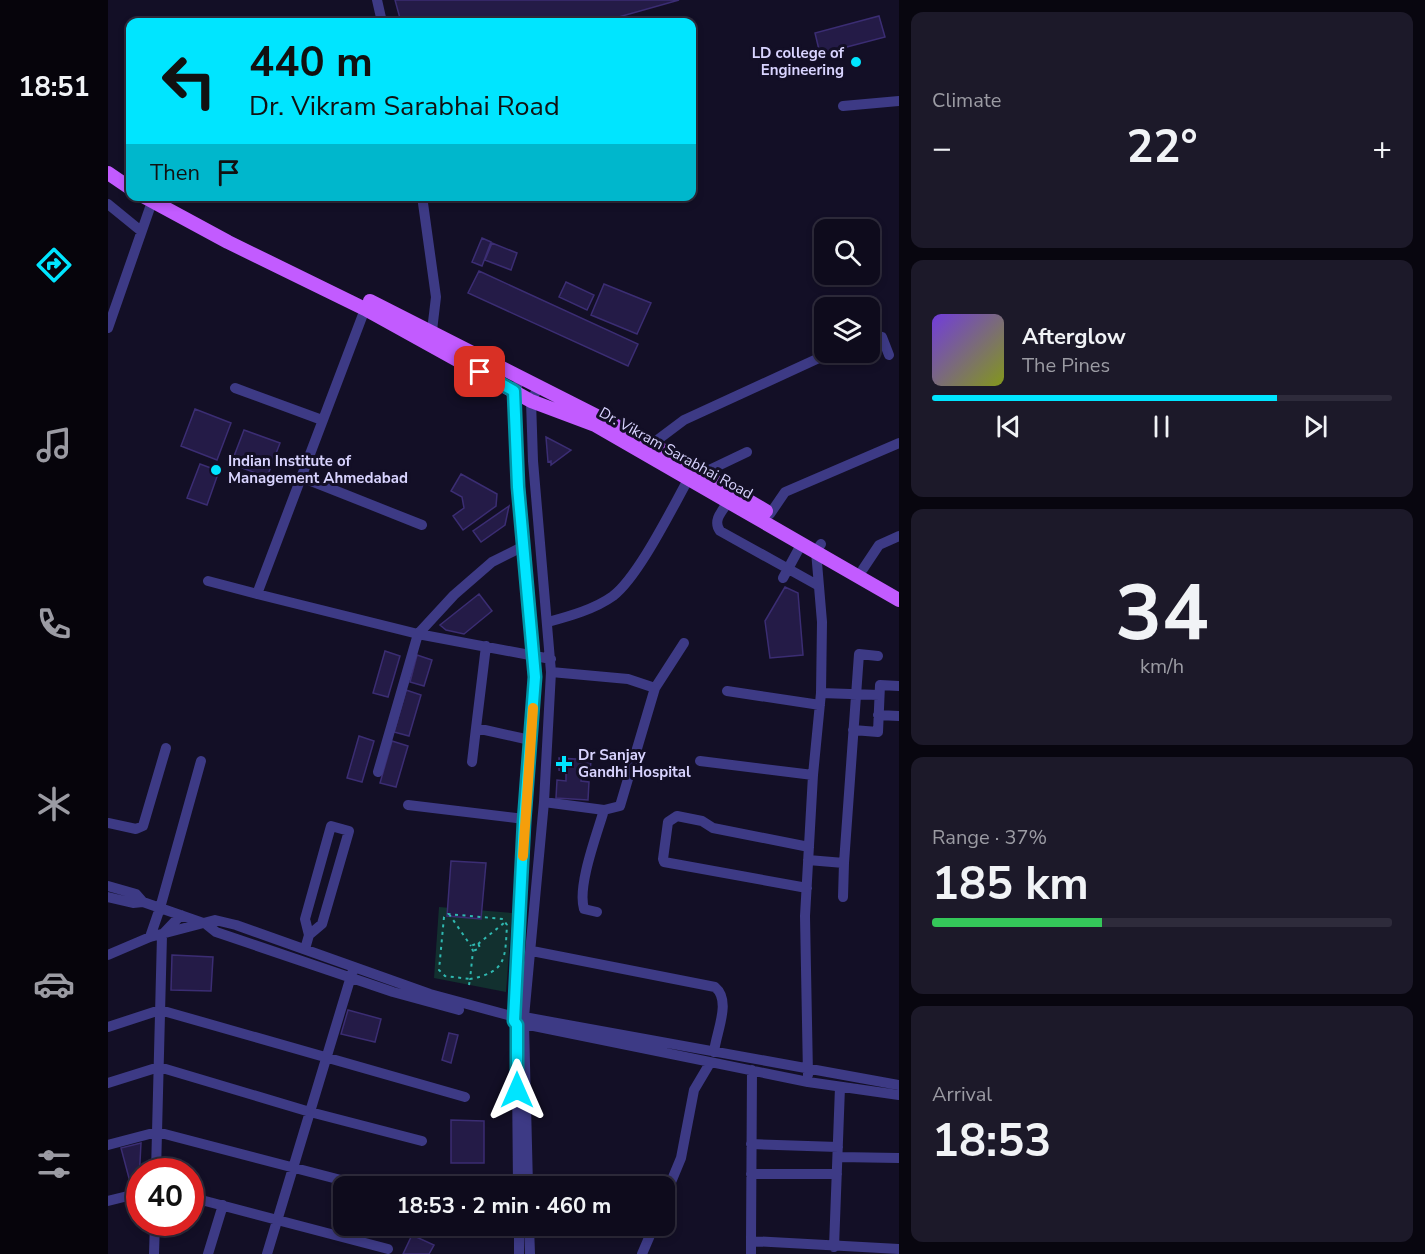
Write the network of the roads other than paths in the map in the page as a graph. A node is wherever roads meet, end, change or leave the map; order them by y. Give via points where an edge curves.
1 (377, 0) edge
2 (381, 18) edge
3 (898, 101) edge
4 (843, 106) dead end
5 (108, 162) edge
6 (108, 173) edge
7 (126, 174) edge
8 (126, 185) edge
9 (151, 201) edge
10 (158, 201) edge
11 (159, 201) edge
12 (423, 201) edge
13 (108, 204) edge
14 (141, 231) junction
15 (364, 309) junction
16 (108, 328) edge
17 (880, 337) edge
18 (431, 339) junction
19 (889, 355) dead end
20 (814, 360) edge
21 (522, 377) junction
22 (540, 386) junction
23 (235, 388) dead end
24 (514, 391) junction
25 (531, 401) junction
26 (322, 420) junction
27 (898, 443) edge
28 (652, 444) junction
29 (747, 452) dead end
30 (703, 473) junction
31 (301, 477) junction
32 (689, 478) junction
33 (729, 501) junction
34 (770, 514) junction
35 (422, 525) dead end
36 (898, 536) edge
37 (801, 543) junction
38 (524, 546) junction
39 (818, 548) junction
40 (862, 569) junction
41 (786, 573) junction
42 (208, 581) dead end
43 (819, 586) junction
44 (898, 590) edge
45 (257, 594) junction
46 (898, 600) edge
47 (548, 622) junction
48 (418, 634) junction
49 (684, 643) dead end
50 (486, 646) junction
51 (534, 654) junction
52 (878, 656) dead end
53 (551, 659) junction
54 (551, 672) junction
55 (898, 686) edge
56 (655, 688) junction
57 (727, 691) dead end
58 (821, 693) junction
59 (856, 695) junction
60 (879, 695) junction
61 (820, 705) junction
62 (878, 715) junction
63 (898, 716) edge
64 (476, 728) junction
65 (854, 730) junction
66 (530, 740) junction
67 (166, 748) dead end
68 (201, 761) dead end
69 (700, 761) dead end
70 (472, 762) dead end
71 (378, 772) dead end
72 (813, 775) junction
73 (544, 802) junction
74 (408, 805) dead end
75 (604, 810) junction
76 (524, 820) junction
77 (108, 823) edge
78 (542, 824) junction
79 (809, 847) junction
80 (808, 860) junction
81 (844, 863) junction
82 (108, 886) edge
83 (807, 888) junction
84 (108, 897) edge
85 (843, 897) dead end
86 (143, 902) junction
87 (160, 908) junction
88 (597, 912) dead end
89 (181, 915) junction
90 (206, 924) junction
91 (162, 935) junction
92 (309, 935) junction
93 (150, 937) junction
94 (305, 949) junction
95 (532, 951) junction
96 (108, 955) edge
97 (352, 973) junction
98 (160, 1010) junction
99 (518, 1020) junction
100 (108, 1027) edge
101 (327, 1056) junction
102 (712, 1057) junction
103 (159, 1067) junction
104 (808, 1069) junction
105 (752, 1070) junction
106 (808, 1082) junction
107 (108, 1083) edge
108 (898, 1085) edge
109 (840, 1087) junction
110 (898, 1095) edge
111 (465, 1097) dead end
112 (310, 1112) junction
113 (157, 1132) junction
114 (422, 1141) dead end
115 (108, 1144) edge
116 (752, 1144) junction
117 (838, 1152) junction
118 (156, 1158) edge
119 (898, 1158) edge
120 (293, 1167) junction
121 (752, 1174) junction
122 (837, 1174) junction
123 (518, 1176) edge
124 (527, 1176) edge
125 (674, 1176) edge
126 (333, 1178) edge
127 (126, 1196) edge
128 (204, 1200) edge
129 (108, 1201) edge
130 (223, 1205) junction
131 (278, 1218) junction
132 (155, 1236) edge
133 (519, 1236) edge
134 (529, 1236) edge
135 (650, 1236) edge
136 (751, 1241) junction
137 (834, 1247) junction
138 (388, 1249) dead end
139 (898, 1249) edge
140 (817, 1250) edge
141 (154, 1254) edge
142 (208, 1254) edge
143 (267, 1254) edge
144 (519, 1254) edge
145 (530, 1254) edge
146 (642, 1254) edge
147 (751, 1254) edge

1 - 2 street
3 - 4 street
5 - 7 main road
6 - 8 main road
9 - 14 street
10 - 15 main road, Dr. Vikram Sarabhai Road
11 - 18 main road, Dr. Vikram Sarabhai Road via 285,258
12 - 18 street via 436,297
13 - 14 street
14 - 16 street
15 - 18 main road, Dr. Vikram Sarabhai Road
15 - 26 street
17 - 19 street
18 - 21 main road, Dr. Vikram Sarabhai Road
18 - 24 main road, Dr. Vikram Sarabhai Road
20 - 28 street via 684,420
21 - 22 main road, Dr. Vikram Sarabhai Road
21 - 24 street
22 - 25 street
22 - 28 main road, Dr. Vikram Sarabhai Road
23 - 26 street
24 - 25 main road, Dr. Vikram Sarabhai Road
24 - 38 street
25 - 32 main road, Dr. Vikram Sarabhai Road via 595,425
25 - 47 street
26 - 31 street
27 - 34 street via 785,492
28 - 30 main road, Dr. Vikram Sarabhai Road
29 - 30 street
30 - 34 main road, Dr. Vikram Sarabhai Road
31 - 35 street
31 - 45 street
32 - 33 main road, Dr. Vikram Sarabhai Road
32 - 47 street via 642,560 614,595 589,609
33 - 37 main road, Dr. Vikram Sarabhai Road
33 - 41 street via 717,518 720,531
34 - 39 main road, Dr. Vikram Sarabhai Road
36 - 40 street via 879,545
37 - 39 main road, Dr. Vikram Sarabhai Road
37 - 41 street
38 - 48 street via 492,562
38 - 51 street
39 - 40 main road, Dr. Vikram Sarabhai Road
39 - 43 street
39 - 46 main road, Dr. Vikram Sarabhai Road
40 - 44 main road, Dr. Vikram Sarabhai Road
41 - 43 street
42 - 45 street
43 - 58 street
45 - 48 street
47 - 53 street
48 - 50 street
48 - 71 street
49 - 56 street
50 - 51 street
50 - 64 street
51 - 53 street
51 - 66 street
52 - 59 street via 859,654
53 - 54 street
54 - 56 street via 628,679
54 - 73 street
55 - 60 street via 880,685
56 - 75 street via 620,806
57 - 61 street
58 - 59 street
58 - 61 street
59 - 60 street
59 - 65 street
60 - 62 street
61 - 72 street
62 - 63 street
62 - 65 street via 878,732
64 - 66 street
64 - 70 street
65 - 81 street
66 - 76 street
67 - 77 street via 143,826 136,829
68 - 87 street
69 - 72 street
72 - 79 street
73 - 75 street
73 - 78 street
74 - 76 street
75 - 88 street via 586,876 583,904 584,909
76 - 78 street
76 - 99 street
78 - 95 street
79 - 80 street
79 - 83 street via 713,828 702,821 677,816 668,822 663,859
80 - 81 street
80 - 83 street
81 - 85 street
82 - 86 street via 136,894
83 - 104 street
84 - 86 street
86 - 87 street
87 - 89 street
87 - 93 street
89 - 90 street
89 - 91 street
90 - 91 street
90 - 94 street via 215,920 236,925
90 - 97 street via 216,932
91 - 93 street
91 - 98 street
92 - 92 street via 322,924 349,831 331,826 305,919
92 - 94 street
93 - 96 street
94 - 97 street
95 - 99 street
95 - 102 street via 715,987 724,1001
97 - 99 street via 437,1004
97 - 101 street
98 - 100 street
98 - 101 street
98 - 103 street
99 - 102 street
99 - 123 street
99 - 124 street
101 - 111 street
101 - 112 street
102 - 104 street
102 - 105 street
102 - 125 street via 694,1090 681,1158
103 - 107 street
103 - 112 street
103 - 113 street
104 - 106 street
104 - 108 street
105 - 106 street
105 - 116 street
106 - 109 street
109 - 110 street
109 - 117 street
112 - 114 street
112 - 120 street
113 - 115 street
113 - 118 street
113 - 120 street
116 - 117 street
116 - 121 street
117 - 119 street
117 - 122 street
120 - 126 street
120 - 131 street
121 - 122 street
121 - 136 street
122 - 137 street
127 - 129 street
128 - 130 street
130 - 131 street
130 - 142 street
131 - 138 street
131 - 143 street
132 - 141 street
133 - 144 street
134 - 145 street
135 - 146 street
136 - 140 street
136 - 147 street
137 - 139 street
137 - 140 street

